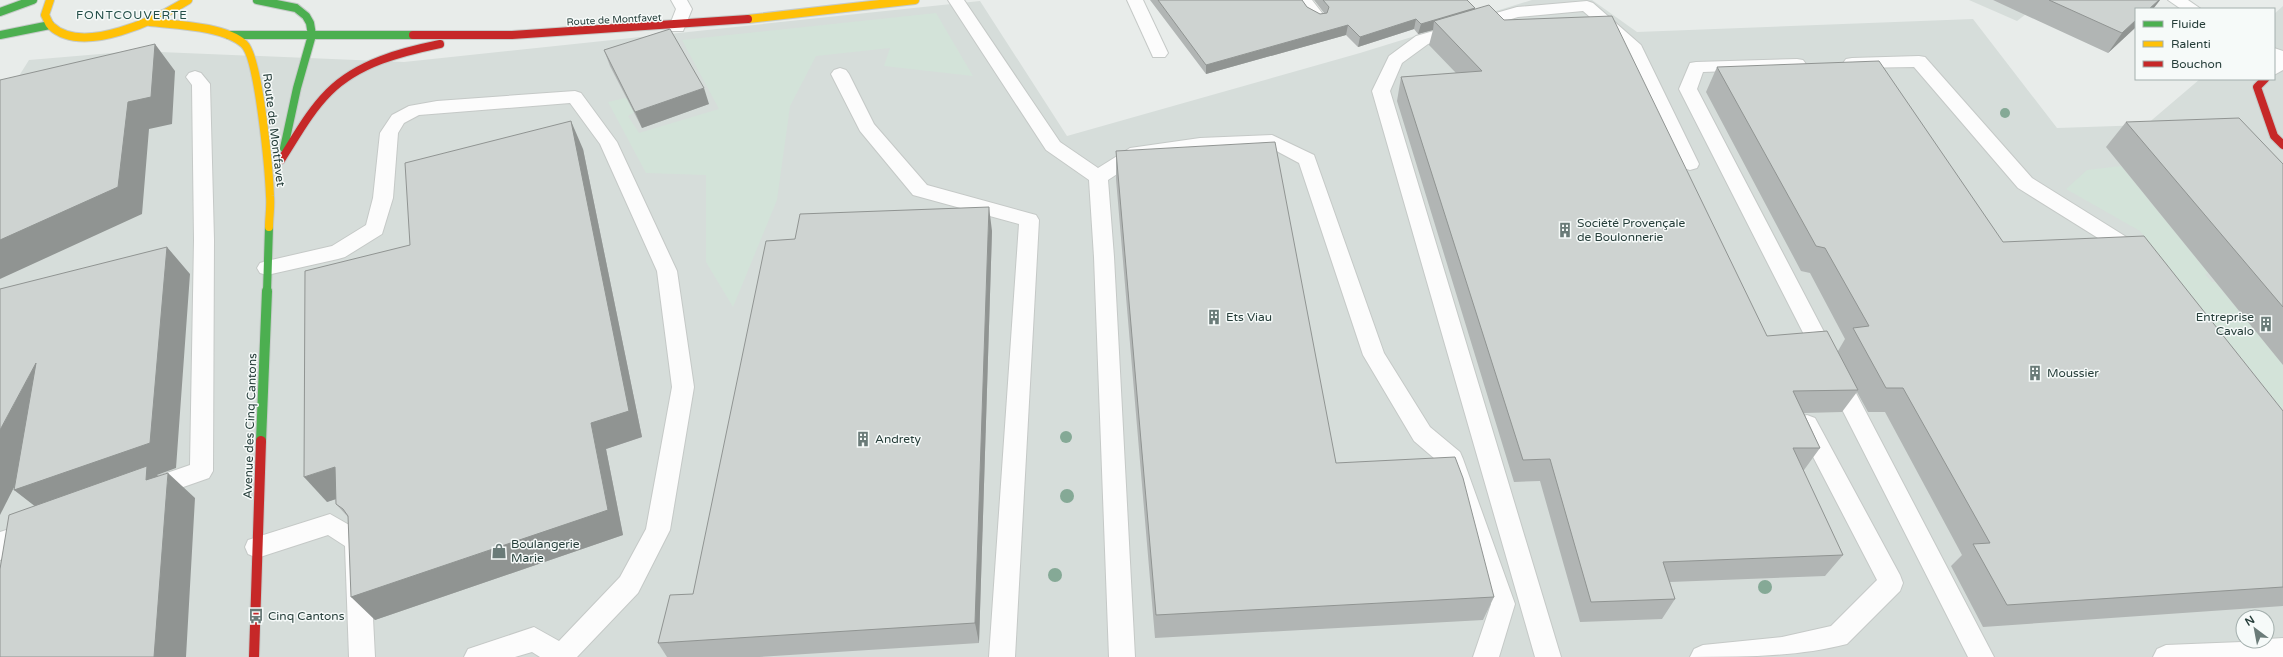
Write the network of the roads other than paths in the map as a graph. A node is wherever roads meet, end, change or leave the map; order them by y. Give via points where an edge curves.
1 (32, 0) edge
2 (50, 0) edge
3 (188, 0) edge
4 (257, 0) edge
5 (679, 0) edge
6 (915, 0) edge
7 (956, 0) edge
8 (1135, 0) edge
9 (1303, 0) edge
10 (2176, 0) edge
11 (2191, 8) edge
12 (0, 12) edge
13 (1318, 18) edge
14 (150, 22) junction
15 (50, 25) junction
16 (677, 26) junction
17 (0, 35) edge
18 (227, 35) junction
19 (312, 36) junction
20 (486, 36) junction
21 (1160, 53) dead end
22 (2283, 59) edge
23 (2275, 68) edge
24 (840, 74) dead end
25 (195, 77) dead end
26 (2264, 80) edge
27 (2283, 145) edge
28 (281, 160) junction
29 (1690, 164) dead end
30 (1098, 177) junction
31 (270, 195) junction
32 (2154, 266) edge
33 (267, 268) junction
34 (1807, 423) edge
35 (128, 497) edge
36 (48, 525) edge
37 (257, 547) junction
38 (0, 549) edge
39 (2283, 650) edge
40 (1784, 653) edge
41 (562, 656) edge
42 (254, 657) edge
43 (362, 657) edge
44 (478, 657) edge
45 (1002, 657) edge
46 (1122, 657) edge
47 (1486, 657) edge
48 (1548, 657) edge
49 (1703, 657) edge
50 (1980, 657) edge
51 (2166, 657) edge

1 - 12 street
2 - 15 street via 45,15
3 - 14 street
4 - 19 street via 296,8 310,23
5 - 16 lane via 684,10
6 - 16 street, Route de Montfavet
7 - 30 lane via 1053,146
8 - 21 lane
9 - 13 lane
10 - 11 lane
14 - 15 street via 127,30 81,35 63,32
14 - 18 street, Route de Montfavet
15 - 17 street
16 - 20 street, Route de Montfavet
18 - 19 street, Route de Montfavet
18 - 31 street, Route de Montfavet via 237,38 251,53
19 - 20 street, Route de Montfavet
19 - 28 street, Route de Montfavet
20 - 28 street via 402,53 359,70 338,84 318,104
22 - 23 street
24 - 45 lane via 866,127 920,190 1028,220
25 - 35 lane via 200,84 204,240 201,471
26 - 27 street via 2257,87 2274,136
28 - 31 street, Route de Montfavet
29 - 48 lane via 1633,45 1587,6 1517,12 1422,40 1395,60 1381,90
30 - 46 lane via 1105,265
30 - 47 lane via 1137,152 1200,144 1272,141 1308,159 1374,355 1422,434 1452,459 1503,604
31 - 33 street, Avenue des Cinq Cantons
32 - 50 lane via 2149,260 2024,183 1919,61 1696,67 1688,89
33 - 37 street, Avenue des Cinq Cantons
33 - 41 lane via 338,252 375,229 383,198 390,133 398,119 415,110 436,107 575,97 608,142 667,272 684,387 658,530 630,584
34 - 40 lane via 1891,583 1838,636
36 - 38 lane via 5,541
37 - 42 street, Avenue des Cinq Cantons
37 - 43 lane via 330,524 357,541
39 - 51 lane
40 - 49 lane
41 - 44 lane via 534,639

